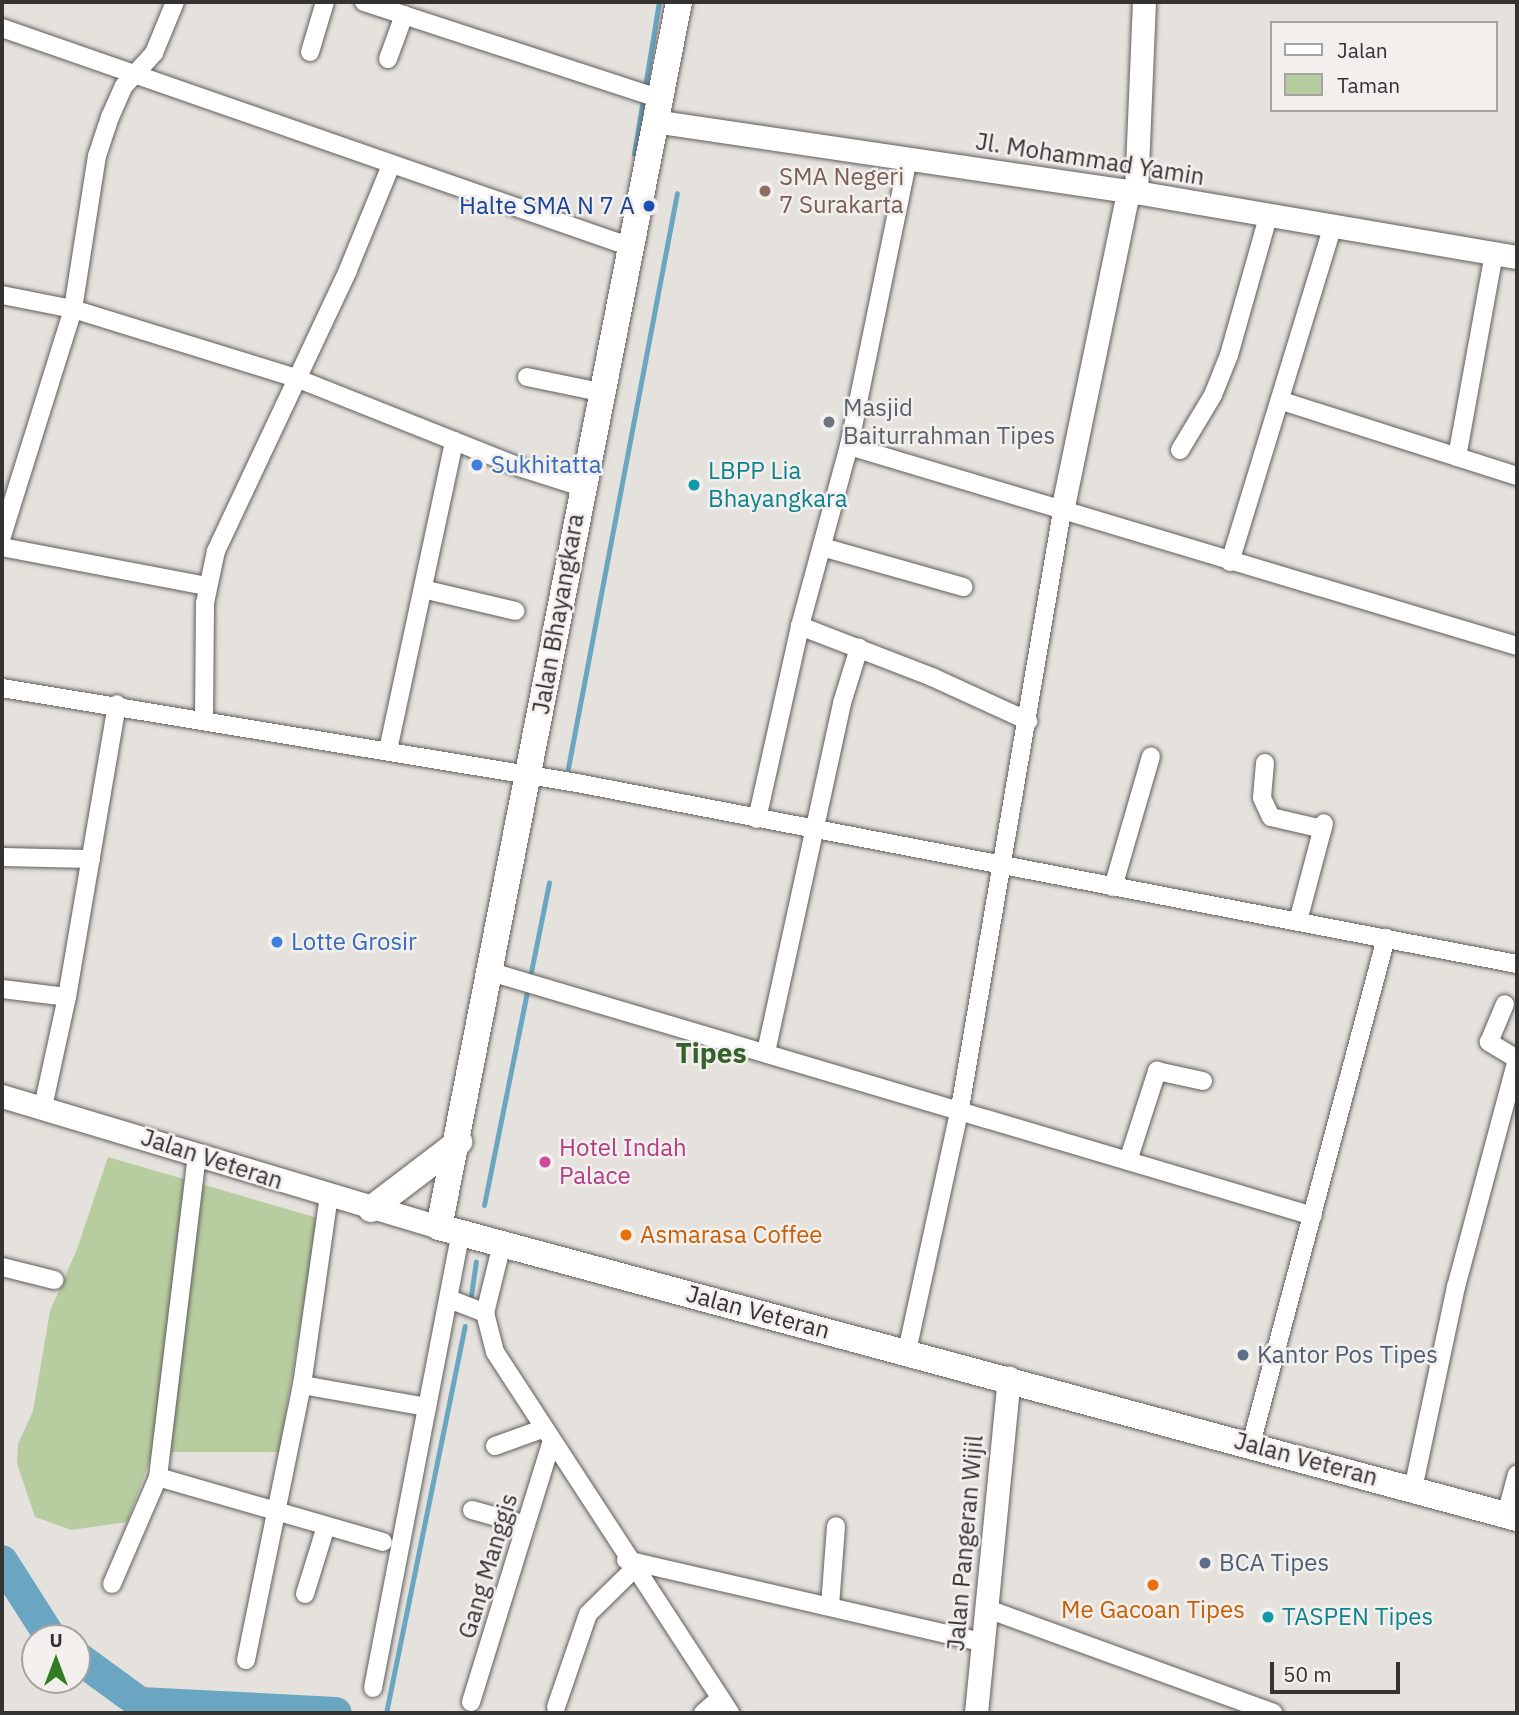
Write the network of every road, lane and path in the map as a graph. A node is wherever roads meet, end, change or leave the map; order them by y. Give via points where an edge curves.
1 (175, 2) edge
2 (325, 2) edge
3 (364, 2) edge
4 (679, 2) edge
5 (1144, 2) edge
6 (404, 15) junction
7 (2, 28) edge
8 (310, 52) dead end
9 (388, 59) dead end
10 (136, 76) junction
11 (649, 102) junction
12 (908, 158) junction
13 (391, 164) junction
14 (1132, 191) junction
15 (1269, 214) junction
16 (1333, 225) junction
17 (628, 246) junction
18 (1494, 253) junction
19 (1517, 257) edge
20 (2, 295) edge
21 (73, 309) junction
22 (527, 377) dead end
23 (296, 378) junction
24 (600, 392) junction
25 (1282, 401) junction
26 (454, 441) junction
27 (849, 446) junction
28 (1180, 450) dead end
29 (1457, 457) junction
30 (1517, 476) edge
31 (582, 487) junction
32 (1062, 511) junction
33 (2, 536) edge
34 (822, 547) junction
35 (2, 548) edge
36 (1230, 562) junction
37 (207, 586) junction
38 (963, 587) dead end
39 (423, 589) junction
40 (515, 611) dead end
41 (800, 626) junction
42 (1517, 646) edge
43 (859, 648) junction
44 (2, 688) edge
45 (117, 704) junction
46 (204, 719) junction
47 (1028, 721) junction
48 (388, 750) junction
49 (1151, 756) dead end
50 (1265, 763) dead end
51 (529, 774) junction
52 (757, 819) junction
53 (818, 830) junction
54 (2, 858) edge
55 (92, 859) junction
56 (1002, 865) junction
57 (1113, 887) junction
58 (1298, 921) junction
59 (1386, 938) junction
60 (1517, 962) edge
61 (495, 973) junction
62 (2, 989) edge
63 (67, 997) junction
64 (1505, 1004) dead end
65 (766, 1052) junction
66 (1203, 1081) dead end
67 (2, 1096) edge
68 (43, 1107) junction
69 (960, 1108) junction
70 (459, 1142) junction
71 (197, 1156) junction
72 (1128, 1161) junction
73 (329, 1196) junction
74 (371, 1209) junction
75 (1313, 1216) junction
76 (450, 1230) junction
77 (502, 1244) junction
78 (2, 1267) edge
79 (54, 1280) dead end
80 (449, 1299) junction
81 (485, 1313) junction
82 (907, 1351) junction
83 (1009, 1378) junction
84 (302, 1385) junction
85 (427, 1407) junction
86 (547, 1437) junction
87 (1251, 1444) junction
88 (495, 1446) dead end
89 (1517, 1474) edge
90 (158, 1477) junction
91 (1413, 1489) junction
92 (472, 1510) dead end
93 (278, 1512) junction
94 (1511, 1517) edge
95 (526, 1525) junction
96 (326, 1526) junction
97 (836, 1526) dead end
98 (383, 1542) dead end
99 (630, 1565) junction
100 (112, 1584) dead end
101 (305, 1594) dead end
102 (830, 1606) junction
103 (985, 1608) junction
104 (982, 1642) junction
105 (246, 1660) dead end
106 (373, 1688) dead end
107 (471, 1702) dead end
108 (725, 1706) edge
109 (556, 1707) dead end
110 (703, 1713) edge
111 (976, 1713) edge
112 (1273, 1713) edge

1 - 10 street via 154,52
2 - 8 street
3 - 6 street
4 - 11 main road, Jalan Bhayangkara
5 - 14 street
6 - 9 street
6 - 11 street
7 - 10 street
10 - 13 street
10 - 21 street via 116,99 97,156
11 - 12 street, Jl. Mohammad Yamin
11 - 17 main road, Jalan Bhayangkara
12 - 14 street, Jl. Mohammad Yamin
12 - 27 street
13 - 17 street
13 - 23 street
14 - 15 street, Jl. Mohammad Yamin
14 - 32 street
15 - 16 street, Jl. Mohammad Yamin
15 - 28 street via 1229,355 1213,396
16 - 18 street, Jl. Mohammad Yamin
16 - 25 street
17 - 24 main road, Jalan Bhayangkara
18 - 19 street, Jl. Mohammad Yamin
18 - 29 street
20 - 21 street
21 - 23 street
21 - 33 street
22 - 24 street
23 - 26 street
23 - 37 street via 216,551
24 - 31 main road, Jalan Bhayangkara
25 - 29 street
25 - 36 street
26 - 31 street
26 - 39 street
27 - 32 street
27 - 34 street
29 - 30 street
31 - 51 main road, Jalan Bhayangkara
32 - 36 street
32 - 47 street
34 - 38 street
34 - 41 street
35 - 37 street
36 - 42 street
37 - 46 street
39 - 40 street
39 - 48 street
41 - 43 street
41 - 52 street
43 - 47 street
43 - 53 street via 842,703
44 - 45 street
45 - 46 street
45 - 55 street
46 - 48 street
47 - 56 street
48 - 51 street
49 - 57 street
50 - 58 street via 1262,798 1271,817 1324,826
51 - 52 street
51 - 61 main road, Jalan Bhayangkara
52 - 53 street
53 - 56 street
53 - 65 street
54 - 55 street
55 - 63 street
56 - 57 street
56 - 69 street
57 - 58 street
58 - 59 street
59 - 60 street
59 - 75 street
61 - 65 street
61 - 70 main road, Jalan Bhayangkara
62 - 63 street
63 - 68 street
64 - 91 street via 1489,1042 1517,1059 1453,1299
65 - 69 street
66 - 72 street via 1157,1071
67 - 68 street, Jalan Veteran
68 - 71 street, Jalan Veteran
69 - 72 street
69 - 82 street
70 - 74 main road
70 - 76 main road, Jalan Bhayangkara
71 - 73 street, Jalan Veteran
71 - 90 street
72 - 75 street
73 - 74 street, Jalan Veteran
73 - 84 street
74 - 76 street, Jalan Veteran
75 - 87 street
76 - 77 main road, Jalan Veteran
76 - 80 street
77 - 81 street
77 - 82 main road, Jalan Veteran
78 - 79 street
80 - 81 street
80 - 85 street
81 - 86 street via 495,1352
82 - 83 main road, Jalan Veteran
83 - 87 main road, Jalan Veteran
83 - 103 street, Jalan Pangeran Wijil
84 - 85 street
84 - 93 street
85 - 106 street
86 - 88 street
86 - 95 street, Gang Manggis
86 - 99 street
87 - 91 main road, Jalan Veteran
89 - 94 street
90 - 93 street
90 - 100 street
91 - 94 main road, Jalan Veteran
92 - 95 street
93 - 96 street
93 - 105 street
95 - 107 street, Gang Manggis
96 - 98 street
96 - 101 street
97 - 102 street
99 - 102 street
99 - 108 street
99 - 109 street via 589,1614
102 - 104 street
103 - 104 street, Jalan Pangeran Wijil
103 - 112 street
104 - 111 street, Jalan Pangeran Wijil
108 - 110 street

